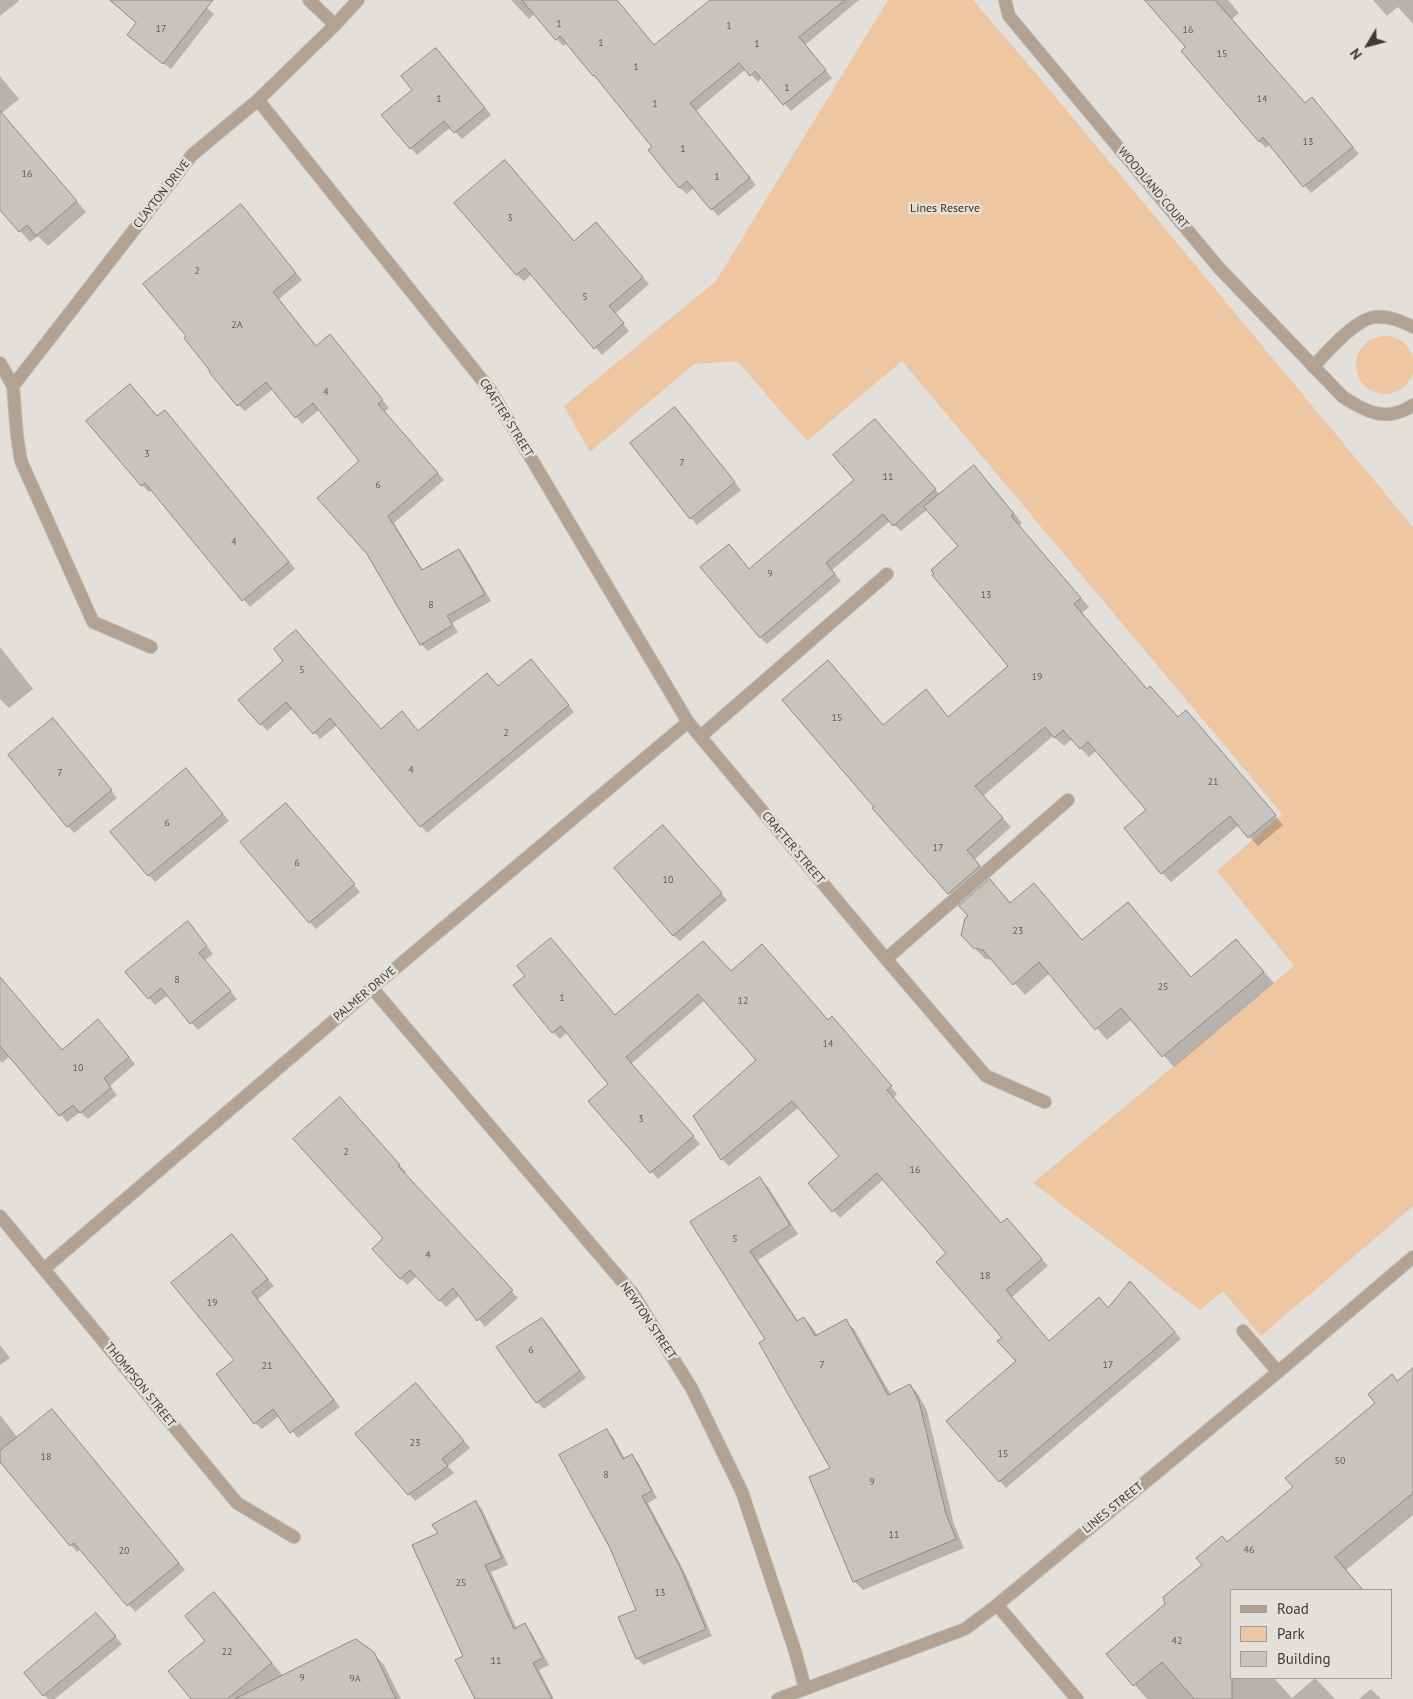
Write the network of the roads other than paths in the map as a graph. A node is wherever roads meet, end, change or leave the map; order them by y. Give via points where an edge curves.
1 (309, 0) edge
2 (358, 0) edge
3 (1005, 0) edge
4 (335, 25) junction
5 (258, 100) junction
6 (1413, 327) edge
7 (0, 363) edge
8 (1313, 367) junction
9 (13, 386) junction
10 (1413, 405) edge
11 (887, 574) dead end
12 (151, 647) dead end
13 (688, 722) junction
14 (701, 736) junction
15 (1068, 800) dead end
16 (886, 959) junction
17 (372, 988) junction
18 (1046, 1102) dead end
19 (0, 1216) edge
20 (1413, 1257) edge
21 (44, 1269) junction
22 (1243, 1331) dead end
23 (1278, 1372) junction
24 (294, 1537) dead end
25 (997, 1605) junction
26 (805, 1688) junction
27 (778, 1699) edge
28 (1077, 1699) edge

1 - 4 street
2 - 4 street, CLAYTON DRIVE
3 - 8 street, WOODLAND COURT via 1009,16 1219,268
4 - 5 street, CLAYTON DRIVE
5 - 9 street, CLAYTON DRIVE via 192,154
5 - 13 street, CRAFTER STREET via 491,391
6 - 8 street via 1398,318 1375,317 1352,328
7 - 9 street
8 - 10 street, WOODLAND COURT via 1343,397 1376,415 1394,413
9 - 12 street via 21,462 92,622
11 - 14 street
13 - 14 street, CRAFTER STREET
13 - 17 street, PALMER DRIVE
14 - 16 street, CRAFTER STREET
15 - 16 street
16 - 18 street, CRAFTER STREET via 986,1076
17 - 21 street, PALMER DRIVE
17 - 26 street, NEWTON STREET via 633,1294 692,1389 742,1492
19 - 21 street, THOMPSON STREET
20 - 23 street, LINES STREET
21 - 24 street, THOMPSON STREET via 237,1503
22 - 23 street
23 - 25 street, LINES STREET
25 - 26 street, LINES STREET via 966,1628
25 - 28 street
26 - 27 street, LINES STREET

